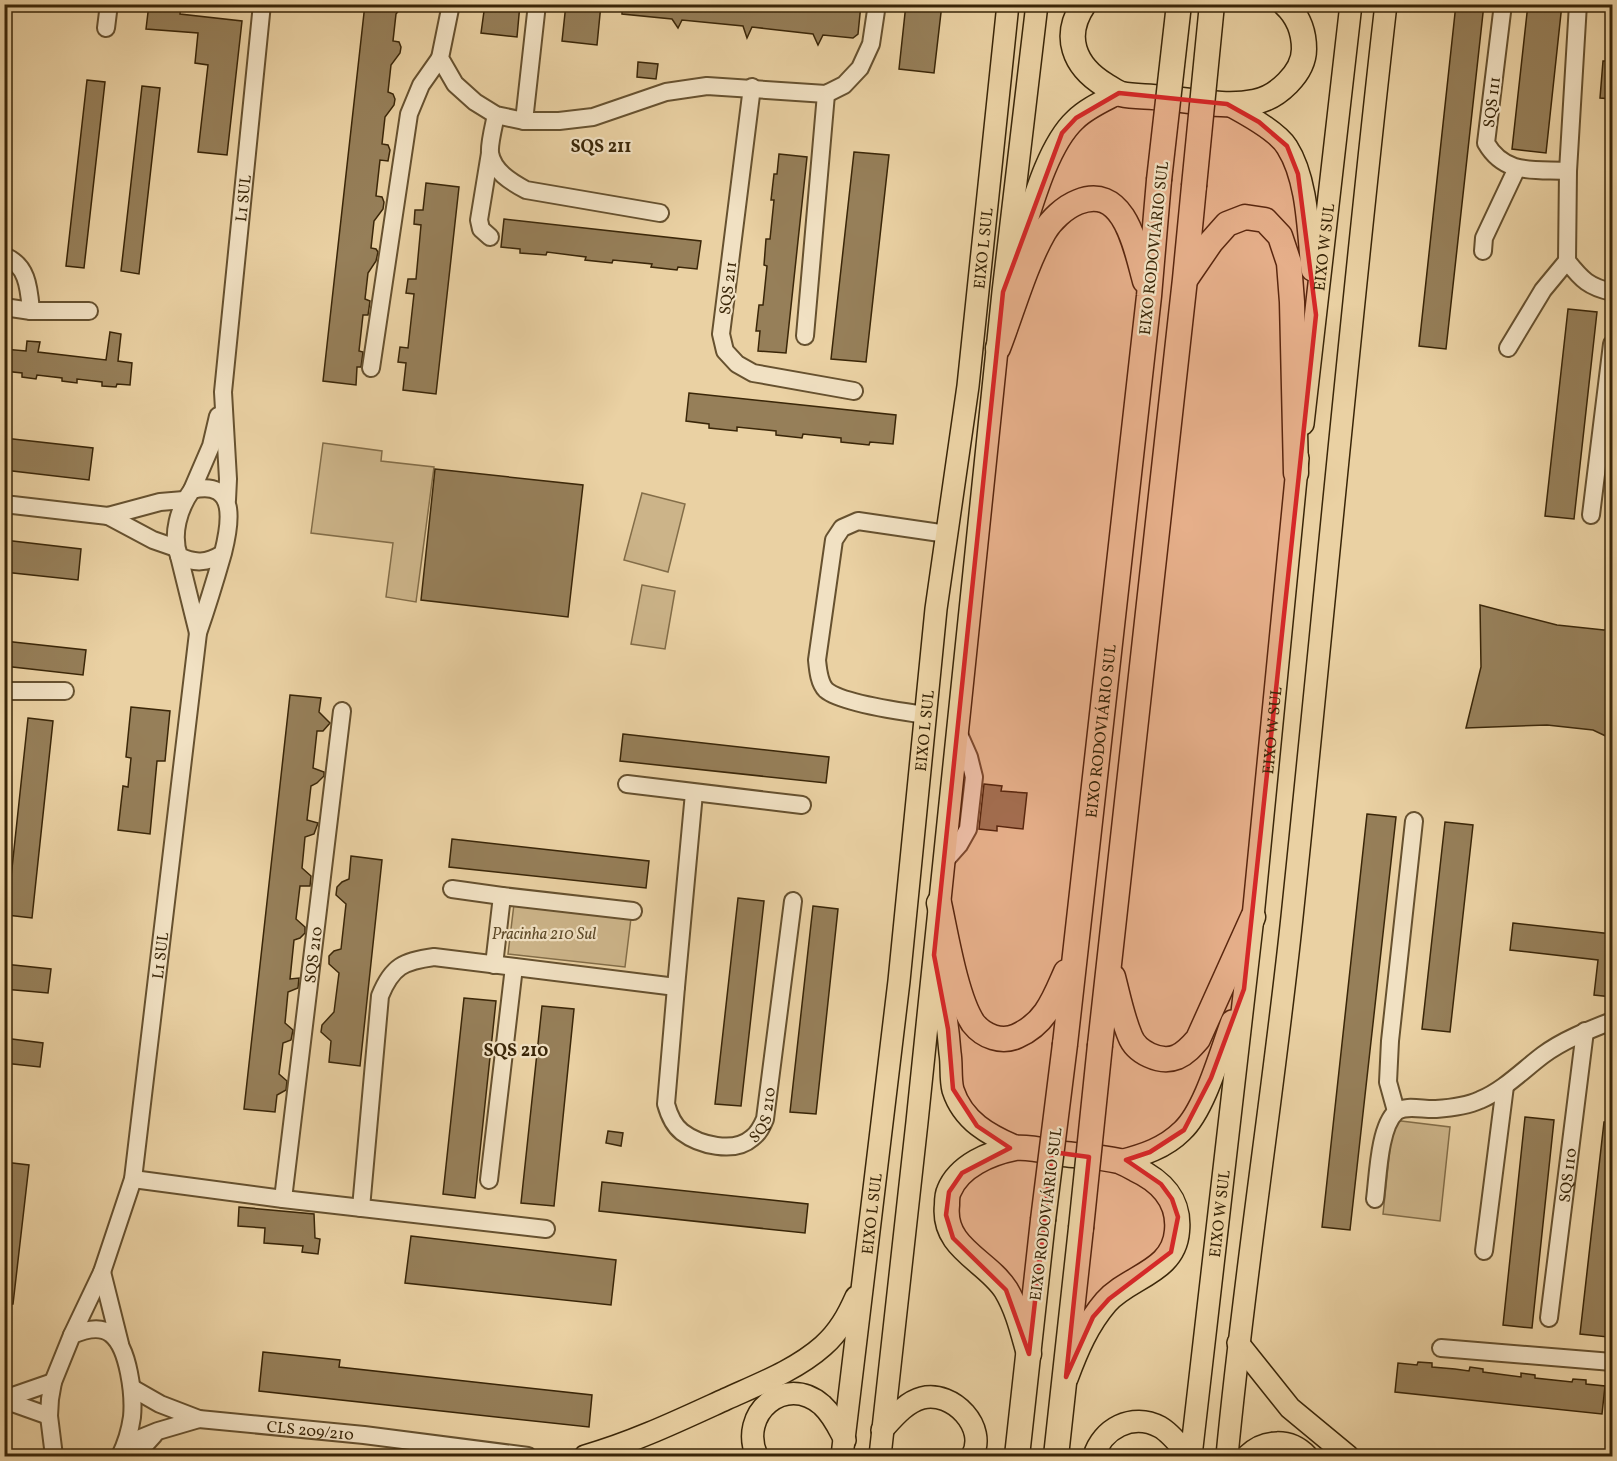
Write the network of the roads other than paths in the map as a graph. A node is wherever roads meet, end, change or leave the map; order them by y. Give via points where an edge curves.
1 (109, 4) edge
2 (262, 4) edge
3 (452, 4) edge
4 (537, 4) edge
5 (877, 4) edge
6 (1008, 4) edge
7 (1037, 4) edge
8 (1084, 4) edge
9 (1179, 4) edge
10 (1212, 4) edge
11 (1285, 4) edge
12 (1351, 4) edge
13 (1386, 4) edge
14 (1503, 4) edge
15 (1578, 4) edge
16 (106, 28) dead end
17 (440, 58) junction
18 (752, 87) junction
19 (1119, 93) junction
20 (826, 94) junction
21 (1227, 104) junction
22 (496, 115) junction
23 (524, 121) junction
24 (490, 153) junction
25 (1517, 168) junction
26 (1568, 171) junction
27 (660, 213) dead end
28 (490, 237) dead end
29 (1483, 251) dead end
30 (4, 256) edge
31 (1567, 261) junction
32 (1185, 279) junction
33 (1003, 292) junction
34 (1612, 292) edge
35 (1149, 296) junction
36 (4, 307) edge
37 (31, 311) junction
38 (89, 311) dead end
39 (1316, 315) junction
40 (805, 336) dead end
41 (1612, 344) edge
42 (998, 348) junction
43 (1508, 348) dead end
44 (370, 368) dead end
45 (854, 391) dead end
46 (223, 392) junction
47 (225, 434) junction
48 (1296, 473) junction
49 (188, 495) junction
50 (227, 500) junction
51 (4, 504) edge
52 (1591, 515) dead end
53 (108, 516) junction
54 (947, 534) junction
55 (177, 552) junction
56 (222, 554) junction
57 (217, 580) junction
58 (198, 633) junction
59 (4, 691) edge
60 (65, 691) dead end
61 (342, 711) dead end
62 (926, 715) junction
63 (627, 784) dead end
64 (694, 793) junction
65 (802, 805) dead end
66 (1414, 821) dead end
67 (452, 889) dead end
68 (502, 896) junction
69 (793, 901) dead end
70 (939, 903) junction
71 (633, 911) dead end
72 (1253, 917) junction
73 (1077, 948) junction
74 (934, 955) junction
75 (494, 965) junction
76 (1109, 966) junction
77 (514, 967) junction
78 (676, 987) junction
79 (1244, 989) junction
80 (1612, 1021) edge
81 (1585, 1031) junction
82 (1505, 1086) junction
83 (1396, 1111) junction
84 (1017, 1147) junction
85 (1120, 1161) junction
86 (134, 1179) junction
87 (489, 1180) dead end
88 (283, 1199) junction
89 (1375, 1199) dead end
90 (361, 1208) junction
91 (546, 1229) dead end
92 (1484, 1251) dead end
93 (102, 1272) junction
94 (865, 1277) junction
95 (1549, 1318) dead end
96 (72, 1335) junction
97 (120, 1344) junction
98 (1238, 1344) junction
99 (1441, 1348) dead end
100 (1029, 1354) junction
101 (1612, 1362) edge
102 (1066, 1377) junction
103 (53, 1382) junction
104 (132, 1388) junction
105 (4, 1400) edge
106 (49, 1416) junction
107 (199, 1419) junction
108 (882, 1430) junction
109 (843, 1448) edge
110 (127, 1452) edge
111 (54, 1456) edge
112 (528, 1456) edge
113 (585, 1456) edge
114 (757, 1456) edge
115 (880, 1456) edge
116 (972, 1456) edge
117 (1017, 1456) edge
118 (1056, 1456) edge
119 (1094, 1456) edge
120 (1190, 1456) edge
121 (1227, 1456) edge
122 (1247, 1456) edge
123 (1307, 1456) edge
124 (1348, 1456) edge

1 - 16 street
2 - 46 street, L1 SUL
3 - 17 street
4 - 23 street
5 - 20 street via 870,44 860,69 844,85
6 - 54 main road, EIXO L SUL via 968,386
7 - 33 main road, EIXO L SUL
8 - 19 highway via 1074,18 1074,52 1083,68
9 - 35 highway, EIXO RODOVIÁRIO SUL, bridge
10 - 32 highway, EIXO RODOVIÁRIO SUL, bridge
11 - 21 highway via 1299,21 1304,36 1300,67 1275,93 1255,102
12 - 39 main road, EIXO W SUL
13 - 98 main road via 1292,922
14 - 25 street, SQS 111 via 1486,143 1493,155
15 - 26 street
17 - 22 street via 455,84
17 - 44 street via 421,86 409,114
18 - 20 street
18 - 23 street via 697,87 666,92 593,117
18 - 45 street, SQS 211 via 721,334 725,351 753,373
19 - 21 highway
19 - 33 main road via 1076,118 1052,150
20 - 40 street
21 - 39 main road via 1258,122 1287,146 1306,211
22 - 23 street
22 - 24 street
24 - 27 street via 509,181 526,190
24 - 28 street via 479,220 481,229
25 - 26 street, SQS 111
25 - 29 street via 1484,238
26 - 31 street
30 - 37 street via 23,270
31 - 34 street via 1582,281
31 - 43 street via 1543,290
32 - 48 highway via 1227,224 1245,217 1265,220 1280,236 1289,263 1292,302
32 - 76 highway, EIXO RODOVIÁRIO SUL
33 - 42 main road, EIXO L SUL
35 - 42 highway via 1132,234 1121,213 1109,203 1089,198 1068,206 1044,230
35 - 73 highway, EIXO RODOVIÁRIO SUL
36 - 37 street
37 - 38 street
39 - 48 main road, EIXO W SUL
41 - 52 street
42 - 70 main road, EIXO L SUL
46 - 47 street, L1 SUL
46 - 49 street, L1 SUL via 211,446
47 - 50 street, L1 SUL
47 - 57 street via 236,480 238,528 230,566
48 - 72 main road, EIXO W SUL
49 - 50 street via 200,488 211,489
49 - 53 street
49 - 55 street via 176,528
50 - 56 street via 230,516
51 - 53 street
53 - 55 street
54 - 62 main road, EIXO L SUL
54 - 62 street via 858,521 842,528 834,540 817,660 825,689 838,697
55 - 56 street via 189,561 201,562
55 - 58 street, L1 SUL
56 - 57 street, L1 SUL
57 - 58 street, L1 SUL
58 - 86 street, L1 SUL
59 - 60 street
61 - 88 street, SQS 210
62 - 94 main road, EIXO L SUL
63 - 64 street
64 - 65 street
64 - 78 street, SQS 210
66 - 83 street via 1390,1041 1388,1082
67 - 68 street
68 - 71 street
68 - 75 street
69 - 78 street, SQS 210 via 765,1119 751,1140 738,1146 723,1147 694,1139 671,1119 666,1104
70 - 73 highway via 964,1004 974,1024 990,1038 1009,1040 1030,1030 1050,1008
70 - 74 main road, EIXO L SUL
72 - 76 highway via 1198,1039 1174,1058 1159,1059 1144,1053 1130,1038
72 - 79 main road, EIXO W SUL
73 - 100 highway, EIXO RODOVIÁRIO SUL, bridge
74 - 84 main road via 946,1017 953,1089 962,1109 977,1125
74 - 108 main road, EIXO L SUL
75 - 77 street
75 - 90 street via 434,957 412,960 386,980 380,996
76 - 102 highway, EIXO RODOVIÁRIO SUL, bridge
77 - 78 street
77 - 87 street
79 - 85 main road via 1207,1089 1184,1130 1150,1152
79 - 120 main road, EIXO W SUL
80 - 81 street
81 - 82 street via 1545,1053
81 - 95 street, SQS 110
82 - 83 street via 1480,1100 1455,1107
82 - 92 street
83 - 89 street via 1384,1133
84 - 85 highway
84 - 100 highway via 978,1161 962,1173 949,1192 946,1215 953,1238 1006,1290
85 - 102 highway via 1161,1184 1178,1217 1177,1234 1171,1252 1159,1266 1126,1285 1093,1317
86 - 88 street
86 - 93 street, L1 SUL
88 - 90 street
90 - 91 street
93 - 96 street, L1 SUL
93 - 97 street
94 - 109 main road, EIXO L SUL
94 - 113 main road via 846,1319 823,1346 787,1371 616,1448
96 - 97 street via 98,1329 111,1333
96 - 103 street, L1 SUL
97 - 104 street
98 - 121 main road
98 - 124 main road via 1290,1408
99 - 101 street
100 - 117 highway, EIXO RODOVIÁRIO SUL
102 - 118 highway, EIXO RODOVIÁRIO SUL
103 - 105 street
103 - 106 street, L1 SUL
104 - 107 street, CLS 209/210
104 - 110 street
105 - 106 street
106 - 111 street, L1 SUL
107 - 110 street, CLS 209/210 via 158,1431
107 - 112 street, CLS 209/210
108 - 115 main road, EIXO L SUL
108 - 116 main road via 902,1409 920,1398 937,1396 953,1402 968,1417 975,1435
109 - 114 main road via 834,1417 820,1403 788,1394 772,1398 758,1412 752,1444
119 - 120 main road via 1098,1444 1111,1430 1129,1421 1161,1427
122 - 123 main road via 1268,1443 1286,1443

